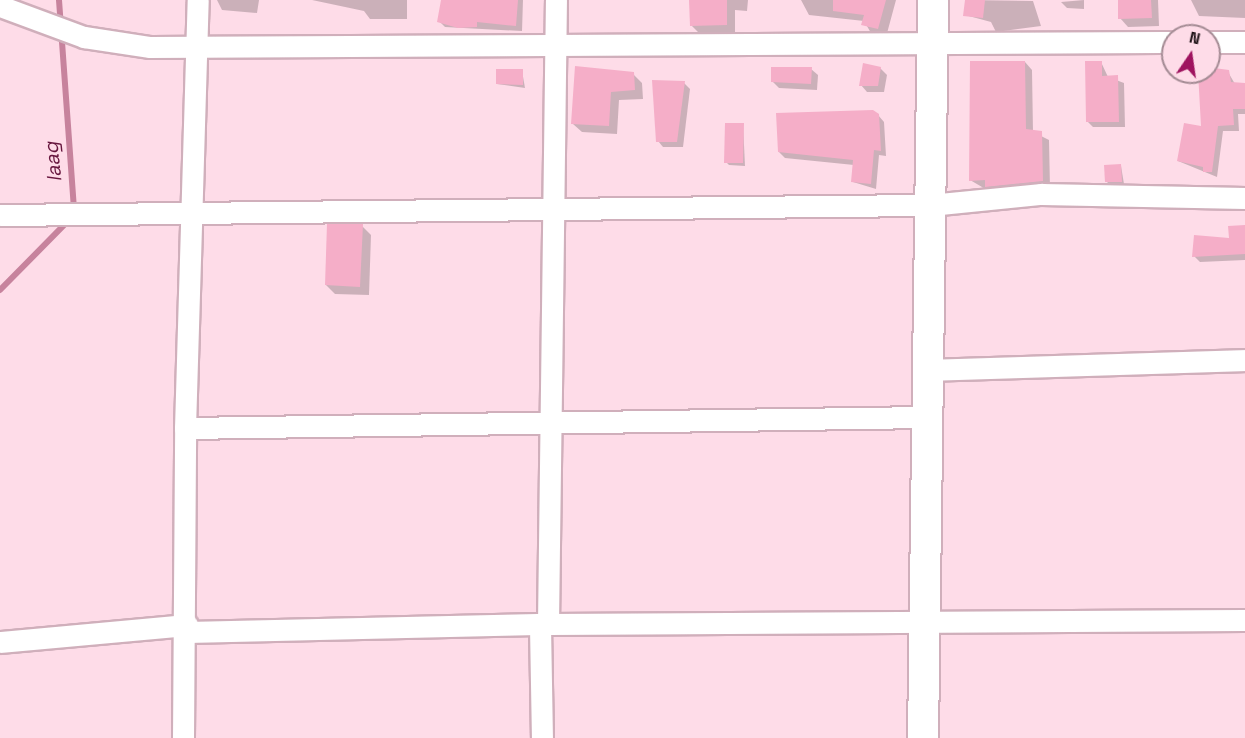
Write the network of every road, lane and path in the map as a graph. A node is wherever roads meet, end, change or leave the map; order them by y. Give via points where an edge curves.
1 (198, 0) edge
2 (556, 0) edge
3 (933, 0) edge
4 (0, 6) edge
5 (555, 42) junction
6 (932, 42) junction
7 (1161, 42) edge
8 (1221, 42) edge
9 (1245, 42) edge
10 (197, 45) junction
11 (1245, 198) edge
12 (930, 205) junction
13 (553, 207) junction
14 (192, 211) junction
15 (0, 215) edge
16 (1245, 360) edge
17 (928, 370) junction
18 (927, 417) junction
19 (550, 422) junction
20 (185, 428) junction
21 (924, 620) junction
22 (1245, 620) edge
23 (544, 625) junction
24 (187, 628) junction
25 (0, 642) edge
26 (183, 738) edge
27 (542, 738) edge
28 (923, 738) edge

1 - 10 street
2 - 5 street
3 - 6 street
4 - 10 street via 58,24 84,37 120,45
5 - 6 street
5 - 10 street
5 - 13 street
6 - 7 street
6 - 12 street
8 - 9 street
10 - 14 street
11 - 12 street via 1041,194
12 - 13 street
12 - 17 street
13 - 14 street
13 - 19 street
14 - 15 street
14 - 20 street
16 - 17 street
17 - 18 street
18 - 19 street
18 - 21 street
19 - 20 street
19 - 23 street
20 - 24 street
21 - 22 street
21 - 23 street
21 - 28 street
23 - 24 street
23 - 27 street
24 - 25 street
24 - 26 street

